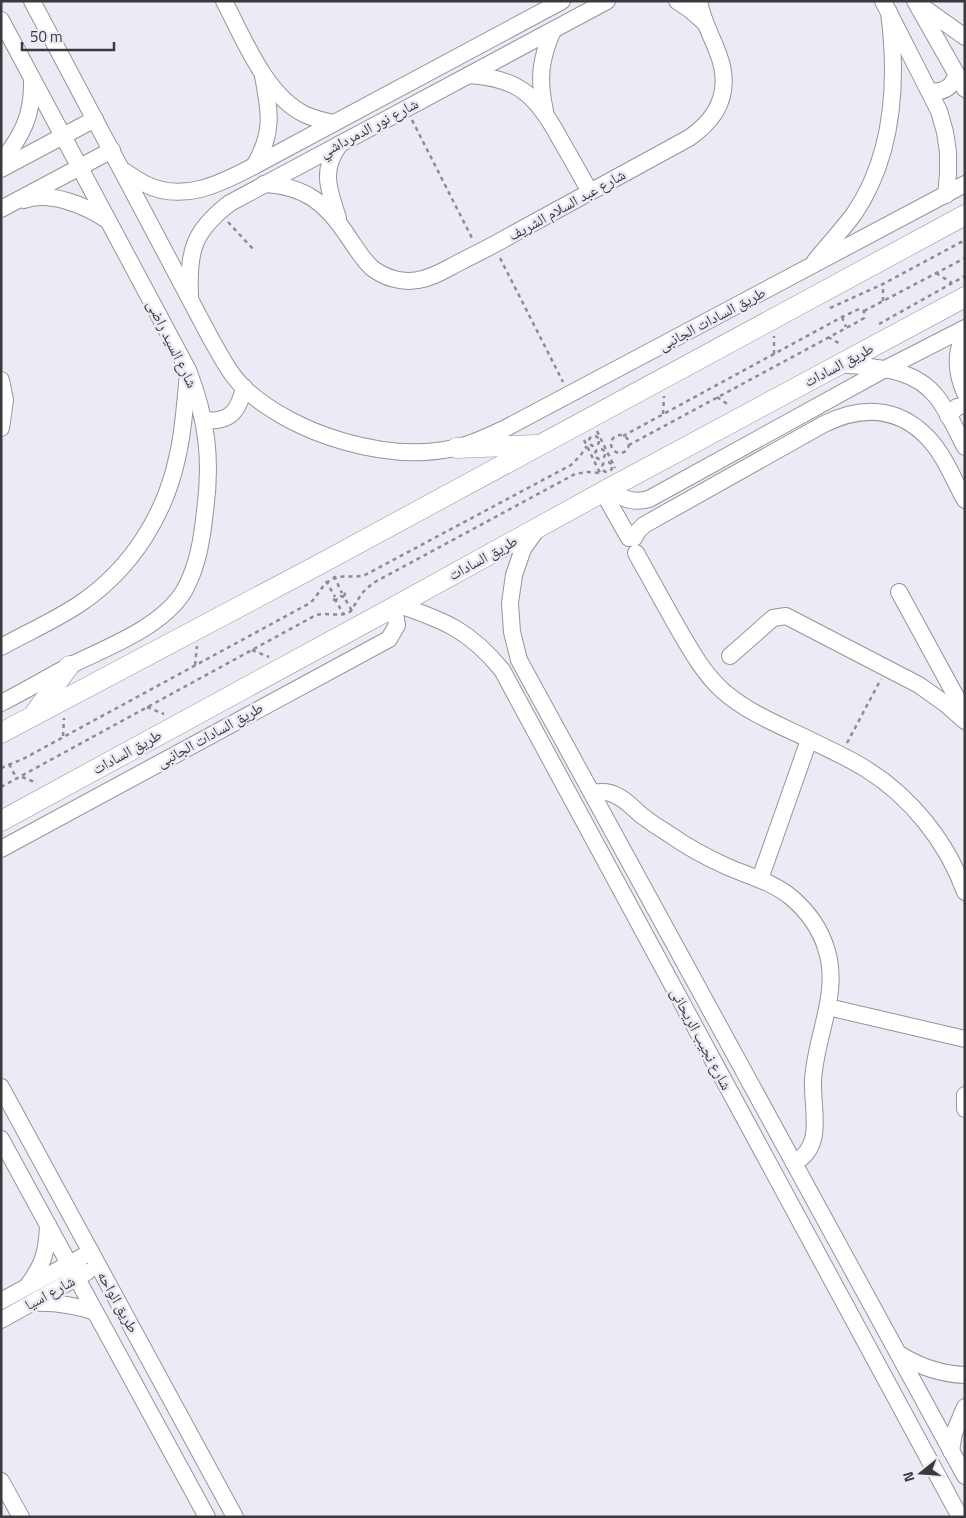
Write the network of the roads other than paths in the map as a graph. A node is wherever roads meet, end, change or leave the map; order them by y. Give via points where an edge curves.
1 (32, 1) edge
2 (224, 1) edge
3 (562, 1) edge
4 (607, 1) edge
5 (677, 1) edge
6 (699, 1) edge
7 (915, 1) edge
8 (886, 7) edge
9 (1, 20) edge
10 (704, 22) junction
11 (553, 30) junction
12 (965, 37) edge
13 (469, 75) junction
14 (264, 76) junction
15 (32, 77) junction
16 (960, 82) edge
17 (930, 91) junction
18 (546, 113) junction
19 (95, 119) junction
20 (334, 123) junction
21 (64, 136) junction
22 (304, 139) junction
23 (340, 144) junction
24 (112, 150) junction
25 (314, 158) junction
26 (1, 163) edge
27 (81, 167) junction
28 (1, 169) edge
29 (120, 169) junction
30 (248, 169) junction
31 (965, 184) edge
32 (258, 188) junction
33 (590, 192) junction
34 (946, 195) junction
35 (6, 207) edge
36 (965, 216) edge
37 (108, 221) junction
38 (339, 222) junction
39 (808, 268) junction
40 (959, 290) edge
41 (190, 301) junction
42 (965, 328) edge
43 (965, 333) edge
44 (843, 355) junction
45 (885, 369) junction
46 (188, 370) junction
47 (1, 380) edge
48 (244, 387) junction
49 (965, 393) edge
50 (965, 405) edge
51 (948, 416) junction
52 (204, 420) junction
53 (1, 428) edge
54 (541, 445) junction
55 (965, 446) edge
56 (456, 448) junction
57 (606, 481) junction
58 (965, 500) edge
59 (539, 527) junction
60 (633, 543) junction
61 (899, 592) dead end
62 (397, 606) junction
63 (1, 647) edge
64 (730, 656) dead end
65 (520, 660) junction
66 (69, 666) junction
67 (502, 670) junction
68 (943, 672) junction
69 (919, 685) junction
70 (1, 703) edge
71 (965, 713) edge
72 (32, 717) junction
73 (965, 721) edge
74 (1, 733) edge
75 (809, 740) junction
76 (592, 793) junction
77 (1, 821) edge
78 (1, 849) edge
79 (760, 879) junction
80 (965, 892) edge
81 (828, 1006) junction
82 (965, 1039) edge
83 (1, 1087) edge
84 (965, 1095) edge
85 (965, 1109) edge
86 (768, 1115) junction
87 (748, 1126) junction
88 (1, 1139) edge
89 (794, 1163) junction
90 (48, 1225) junction
91 (95, 1259) junction
92 (73, 1271) junction
93 (28, 1296) junction
94 (1, 1301) edge
95 (95, 1312) junction
96 (1, 1320) edge
97 (899, 1354) junction
98 (965, 1375) edge
99 (965, 1406) edge
100 (951, 1451) junction
101 (965, 1476) edge
102 (1, 1481) edge
103 (5, 1498) edge
104 (21, 1517) edge
105 (207, 1517) edge
106 (235, 1517) edge
107 (960, 1517) edge

1 - 19 street
2 - 14 street
3 - 20 street, شارع نور الدمرداشي
4 - 11 street, شارع نور الدمرداشي
5 - 10 street, شارع عبد السلام الشريف
6 - 10 street, شارع عبد السلام الشريف
7 - 12 street
7 - 16 street
8 - 17 street
8 - 39 street via 893,44 894,75 892,107 878,165 854,214
9 - 15 street, شارع السيد راضى
10 - 33 street, شارع عبد السلام الشريف via 722,66 724,83 722,100 714,115 689,138
11 - 13 street, شارع نور الدمرداشي
11 - 18 street via 544,50 540,71
13 - 18 street via 504,80 520,88
13 - 23 street, شارع نور الدمرداشي
14 - 20 street via 293,107 315,119
14 - 30 street via 270,123 268,138 262,153
15 - 21 street, شارع السيد راضى
15 - 26 street via 28,119
16 - 17 street via 936,92
17 - 34 street via 945,132 948,152
18 - 33 street
19 - 21 street
19 - 24 street
20 - 22 street, شارع نور الدمرداشي
21 - 27 street, شارع السيد راضى
21 - 28 street
22 - 25 street
22 - 30 street, شارع نور الدمرداشي
23 - 25 street, شارع نور الدمرداشي
23 - 38 street, شارع عبد السلام الشريف via 333,153 327,175
24 - 27 street
24 - 29 street
25 - 32 street, شارع نور الدمرداشي
27 - 35 street
27 - 37 street, شارع السيد راضى
29 - 30 street, شارع نور الدمرداشي via 145,184 180,193 199,190
29 - 41 street
30 - 32 street
31 - 34 street, طريق السادات الجانبى
32 - 38 street, شارع عبد السلام الشريف via 281,185 298,190 313,197
32 - 41 street, شارع نور الدمرداشي via 219,211 197,238 189,272
33 - 38 street, شارع عبد السلام الشريف via 429,278 410,281 378,273
34 - 39 street, طريق السادات الجانبى
35 - 37 street via 29,198 50,198 91,209
36 - 54 main road
37 - 46 street, شارع السيد راضى
39 - 56 street, طريق السادات الجانبى via 504,428
40 - 44 main road, طريق السادات
41 - 48 street via 221,356
42 - 45 street
43 - 49 street via 958,353 958,368
44 - 45 street
44 - 57 main road, طريق السادات
45 - 51 street via 913,377 926,386
45 - 57 street via 649,499 637,502 625,499
46 - 52 street, شارع السيد راضى
46 - 63 street via 183,426 173,478 164,503 138,549 121,569 81,603
47 - 53 street via 5,400
48 - 52 street via 238,408 232,414 214,421
48 - 56 street via 273,410 339,440 404,452
50 - 51 street via 957,407
51 - 55 street
52 - 66 street, شارع السيد راضى via 208,492 201,545 183,592 168,610 147,626
54 - 56 main road
54 - 72 main road
57 - 59 main road, طريق السادات
57 - 60 street
58 - 60 street via 928,437 896,416 859,412 841,416 815,429 644,525
59 - 62 main road, طريق السادات
59 - 65 street, شارع نجيب الريحانى via 523,549 514,575 510,603 512,632
60 - 75 street via 696,660 708,676 744,707
61 - 68 street
62 - 67 street, شارع نجيب الريحانى via 451,625 470,637
62 - 77 main road, طريق السادات
62 - 78 street, طريق السادات الجانبى via 397,625 390,639
64 - 69 street via 773,618 786,616
65 - 67 street
65 - 76 street, شارع نجيب الريحانى
66 - 70 street
66 - 72 main road
67 - 87 street, شارع نجيب الريحانى
68 - 69 street
68 - 71 street
69 - 73 street
72 - 74 main road
75 - 79 street
75 - 80 street via 879,778 913,808 948,856
76 - 79 street via 605,791 617,796 691,848
76 - 86 street, شارع نجيب الريحانى
79 - 81 street via 793,899 818,929 830,967
81 - 82 street
81 - 89 street via 813,1080 814,1140 810,1150
83 - 91 street, طريق الواحه
84 - 85 street
86 - 87 street
86 - 89 street, شارع نجيب الريحانى
87 - 107 street, شارع نجيب الريحانى
88 - 90 street, طريق الواحه
89 - 97 street, شارع نجيب الريحانى
90 - 92 street, طريق الواحه
90 - 93 street via 47,1248
91 - 92 street, شارع اسيا
91 - 106 street, طريق الواحه
92 - 93 street, شارع اسيا
92 - 95 street, طريق الواحه
93 - 94 street, شارع اسيا
93 - 95 street
93 - 96 street, شارع اسيا
95 - 105 street, طريق الواحه
97 - 98 street via 934,1371
97 - 100 street, شارع نجيب الريحانى
99 - 100 street
100 - 101 street, شارع نجيب الريحانى
102 - 103 street
103 - 104 street

